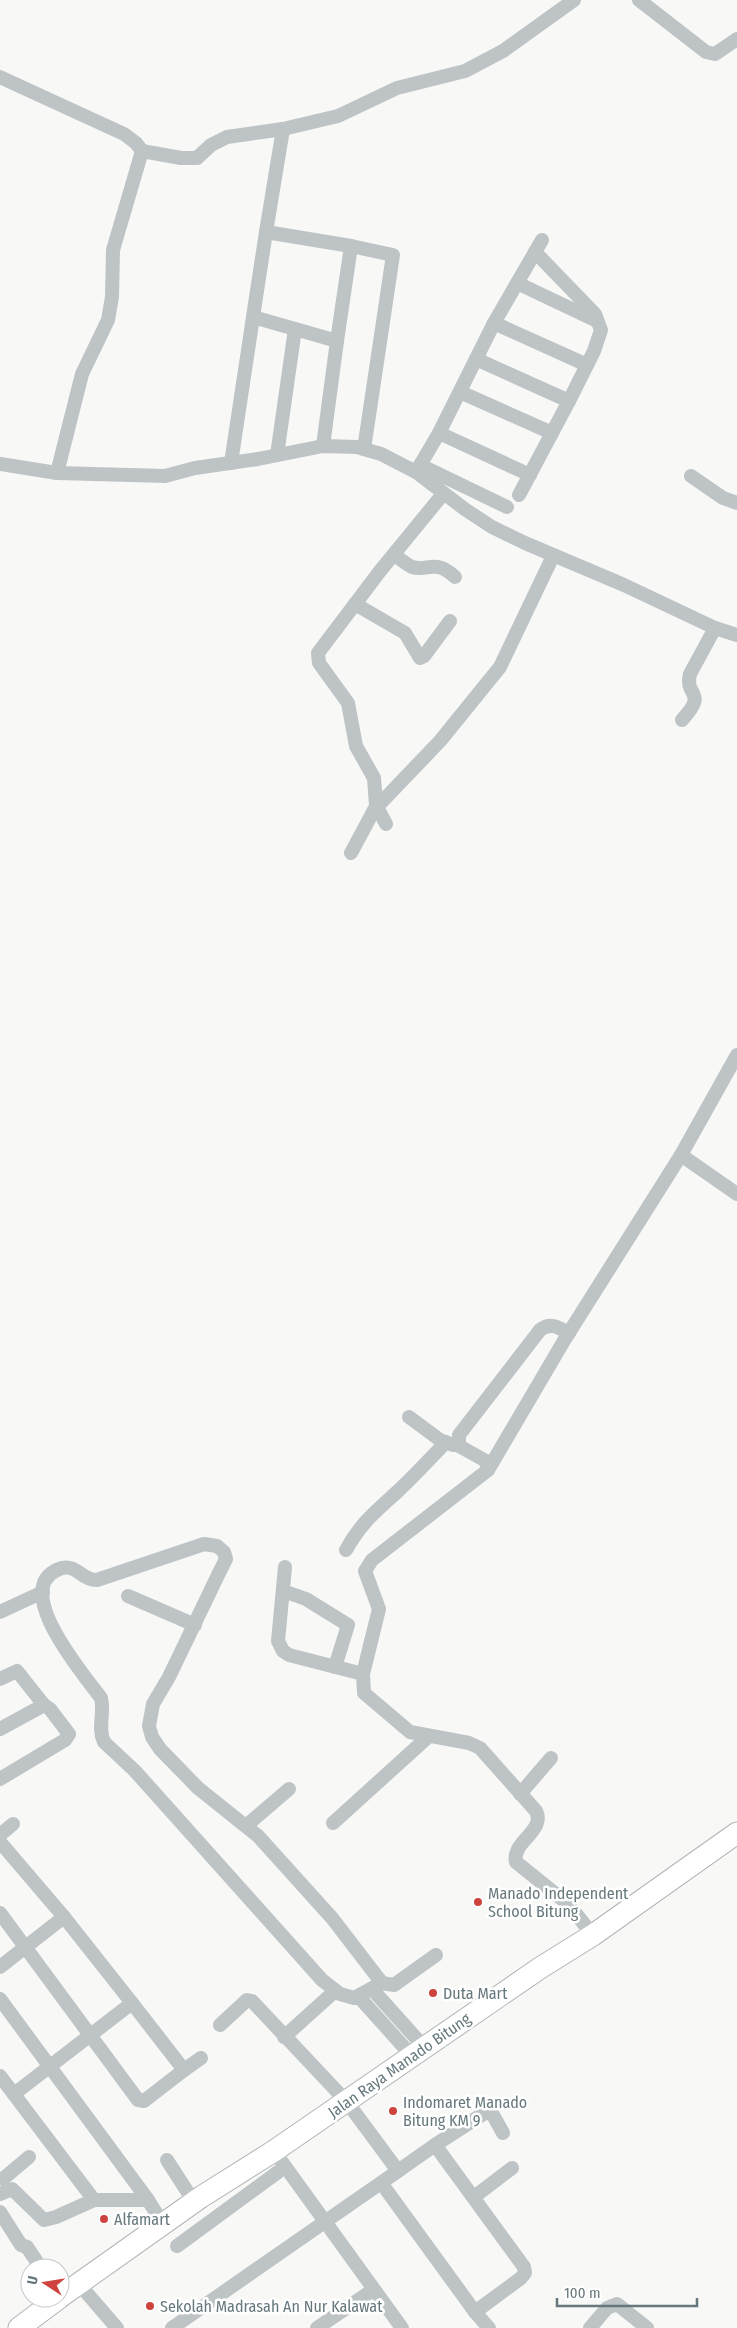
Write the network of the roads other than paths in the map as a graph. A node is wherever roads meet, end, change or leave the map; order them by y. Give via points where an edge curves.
1 (574, 0) edge
2 (639, 0) edge
3 (737, 39) edge
4 (0, 76) edge
5 (282, 129) junction
6 (142, 151) junction
7 (266, 232) junction
8 (542, 240) dead end
9 (351, 246) junction
10 (535, 252) junction
11 (517, 283) junction
12 (253, 317) junction
13 (600, 322) junction
14 (494, 323) junction
15 (295, 329) junction
16 (337, 341) junction
17 (476, 359) junction
18 (587, 364) junction
19 (460, 392) junction
20 (569, 401) junction
21 (440, 433) junction
22 (552, 434) junction
23 (322, 446) junction
24 (364, 449) junction
25 (277, 455) junction
26 (231, 462) junction
27 (0, 464) edge
28 (418, 469) junction
29 (57, 473) junction
30 (530, 475) junction
31 (690, 476) dead end
32 (443, 494) junction
33 (519, 495) dead end
34 (737, 503) edge
35 (507, 507) dead end
36 (395, 555) junction
37 (553, 556) junction
38 (455, 577) dead end
39 (355, 604) junction
40 (450, 621) dead end
41 (715, 628) junction
42 (737, 635) edge
43 (682, 720) dead end
44 (377, 807) junction
45 (386, 824) dead end
46 (351, 853) dead end
47 (737, 1055) edge
48 (681, 1155) junction
49 (737, 1194) edge
50 (569, 1333) junction
51 (409, 1417) dead end
52 (446, 1442) junction
53 (461, 1448) junction
54 (488, 1470) junction
55 (346, 1550) dead end
56 (285, 1567) dead end
57 (283, 1591) junction
58 (43, 1592) junction
59 (128, 1596) dead end
60 (0, 1612) edge
61 (195, 1625) junction
62 (336, 1667) junction
63 (363, 1674) junction
64 (0, 1679) edge
65 (44, 1705) junction
66 (0, 1729) edge
67 (428, 1736) junction
68 (551, 1758) dead end
69 (0, 1779) edge
70 (289, 1789) dead end
71 (520, 1794) junction
72 (333, 1823) dead end
73 (13, 1824) dead end
74 (247, 1825) junction
75 (737, 1833) edge
76 (0, 1835) edge
77 (0, 1842) edge
78 (0, 1913) edge
79 (64, 1917) junction
80 (593, 1935) junction
81 (26, 1947) junction
82 (436, 1955) dead end
83 (0, 1967) edge
84 (377, 1986) junction
85 (334, 1991) junction
86 (359, 1997) junction
87 (0, 2000) edge
88 (132, 2003) junction
89 (220, 2025) dead end
90 (90, 2036) junction
91 (284, 2037) junction
92 (418, 2052) junction
93 (201, 2058) dead end
94 (50, 2066) junction
95 (184, 2070) junction
96 (0, 2076) edge
97 (14, 2094) junction
98 (347, 2102) junction
99 (503, 2133) dead end
100 (435, 2144) junction
101 (29, 2157) dead end
102 (168, 2160) dead end
103 (272, 2160) junction
104 (512, 2168) dead end
105 (398, 2171) junction
106 (382, 2184) junction
107 (4, 2185) edge
108 (474, 2197) junction
109 (94, 2200) junction
110 (148, 2200) junction
111 (194, 2202) junction
112 (0, 2212) edge
113 (163, 2224) junction
114 (322, 2224) junction
115 (177, 2246) dead end
116 (34, 2258) edge
117 (79, 2284) junction
118 (70, 2290) edge
119 (370, 2292) junction
120 (45, 2308) edge
121 (475, 2312) junction
122 (19, 2328) edge
123 (117, 2328) edge
124 (172, 2328) edge
125 (317, 2328) edge
126 (392, 2328) edge
127 (402, 2328) edge
128 (489, 2328) edge
129 (590, 2328) edge
130 (647, 2328) edge

1 - 5 street via 502,51 465,71 397,88 338,116
2 - 3 street via 706,52 714,54
4 - 6 street via 124,134
5 - 6 street via 227,137 211,145 197,158
5 - 7 street
6 - 29 street via 114,244 108,320 82,374
7 - 9 street
7 - 12 street
8 - 10 street
9 - 16 street
9 - 24 street via 393,256
10 - 11 street
10 - 13 street
11 - 13 street
11 - 14 street
12 - 15 street
12 - 26 street
13 - 18 street via 599,339
14 - 17 street
14 - 18 street
15 - 16 street
15 - 25 street
16 - 23 street
17 - 19 street
17 - 20 street
18 - 20 street
19 - 21 street
19 - 22 street
20 - 22 street
21 - 28 street
21 - 30 street
22 - 30 street
23 - 24 street
23 - 25 street
24 - 28 street
25 - 26 street
26 - 29 street via 165,476
27 - 29 street
28 - 32 street
28 - 35 street
30 - 33 street
31 - 34 street
32 - 36 street
32 - 37 street via 492,527
36 - 38 street via 413,567 439,567
36 - 39 street
37 - 41 street
37 - 44 street via 496,673 440,741
39 - 40 street via 405,633 420,658
39 - 44 street via 320,648 318,658 348,703 356,746 375,781
41 - 42 street
41 - 43 street via 690,674 688,682 696,700
44 - 45 street
44 - 46 street
47 - 48 street
48 - 49 street
48 - 50 street
50 - 53 street via 556,1326 544,1326 540,1330 459,1435 457,1444
50 - 54 street
51 - 52 street
52 - 53 street
52 - 55 street via 367,1518
53 - 54 street via 486,1461
54 - 63 street via 367,1566 365,1575 379,1609
56 - 57 street
57 - 62 street via 278,1641 283,1651
57 - 62 street via 312,1602 348,1625
58 - 60 street
58 - 61 street via 48,1578 65,1567 76,1570 86,1579 97,1580 204,1544 218,1546 226,1559
58 - 85 street via 43,1605 53,1630 101,1698 104,1742
59 - 61 street
61 - 74 street via 153,1704 149,1726 160,1749 184,1774
62 - 63 street
63 - 67 street via 363,1690 368,1698 410,1732
64 - 65 street via 17,1671
65 - 66 street
65 - 69 street via 66,1728 67,1738
67 - 71 street via 478,1746
67 - 72 street
68 - 71 street
70 - 74 street
71 - 80 street via 536,1811 538,1819 516,1852 516,1862 568,1904
73 - 76 street
74 - 84 street via 332,1918
75 - 80 highway, Jalan Raya Manado Bitung
77 - 79 street
78 - 81 street
79 - 81 street
79 - 88 street
80 - 92 highway, Jalan Raya Manado Bitung
81 - 83 street
81 - 90 street
82 - 84 street via 394,1985
84 - 86 street
84 - 92 street
85 - 86 street via 344,1996
85 - 91 street
86 - 92 street
87 - 94 street
88 - 90 street
88 - 95 street
89 - 91 street via 250,2000
90 - 94 street
90 - 95 street via 140,2101
91 - 98 street
92 - 98 highway, Jalan Raya Manado Bitung
93 - 95 street
94 - 97 street
94 - 110 street
96 - 97 street
97 - 109 street
98 - 103 highway, Jalan Raya Manado Bitung
98 - 105 street
99 - 100 street via 493,2115 486,2112
100 - 105 street
100 - 108 street
101 - 107 street
102 - 111 street
103 - 111 highway, Jalan Raya Manado Bitung
103 - 114 street
103 - 114 street
103 - 115 street
104 - 108 street
105 - 106 street
106 - 114 street
106 - 121 street
107 - 109 street via 44,2220
108 - 121 street via 525,2271 521,2278
109 - 110 street
110 - 113 street
111 - 113 highway, Jalan Raya Manado Bitung
112 - 116 street
113 - 117 highway, Jalan Raya Manado Bitung
114 - 119 street
114 - 124 street
117 - 118 highway, Jalan Raya Manado Bitung
117 - 123 street
119 - 125 street
119 - 126 street
119 - 127 street
120 - 122 highway, Jalan Raya Manado Bitung
121 - 128 street
129 - 130 street via 607,2308 617,2304

